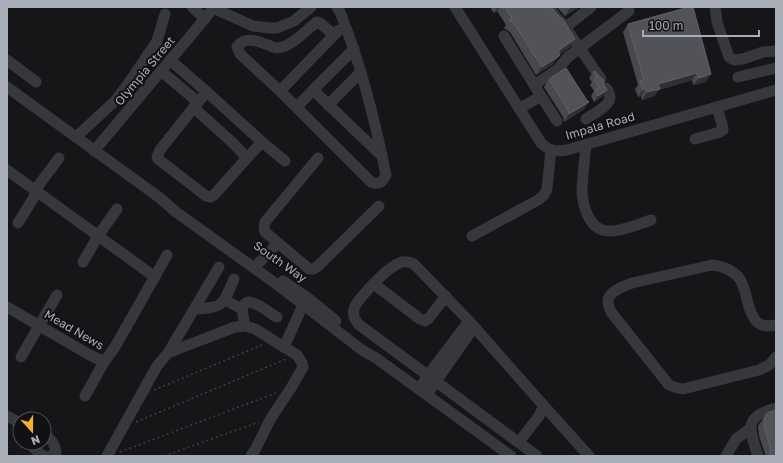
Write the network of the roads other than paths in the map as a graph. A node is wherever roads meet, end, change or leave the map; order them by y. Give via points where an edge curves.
1 (192, 7) edge
2 (311, 7) edge
3 (329, 7) edge
4 (337, 7) edge
5 (455, 7) edge
6 (549, 7) edge
7 (591, 7) edge
8 (716, 7) edge
9 (214, 8) edge
10 (629, 11) dead end
11 (165, 14) dead end
12 (204, 19) junction
13 (344, 21) junction
14 (566, 27) junction
15 (334, 35) junction
16 (504, 36) dead end
17 (580, 48) junction
18 (354, 49) junction
19 (776, 51) edge
20 (7, 60) edge
21 (170, 60) junction
22 (776, 68) edge
23 (161, 71) junction
24 (361, 72) junction
25 (738, 77) dead end
26 (36, 82) dead end
27 (534, 85) junction
28 (7, 87) edge
29 (313, 90) junction
30 (776, 90) edge
31 (280, 91) junction
32 (207, 92) junction
33 (541, 96) junction
34 (196, 105) junction
35 (328, 105) junction
36 (297, 107) junction
37 (717, 107) junction
38 (519, 109) junction
39 (586, 119) dead end
40 (557, 121) dead end
41 (76, 137) junction
42 (695, 139) dead end
43 (262, 142) junction
44 (586, 144) junction
45 (94, 150) junction
46 (551, 150) junction
47 (382, 157) junction
48 (59, 158) dead end
49 (247, 158) junction
50 (318, 158) dead end
51 (285, 161) dead end
52 (7, 170) edge
53 (36, 191) junction
54 (379, 206) dead end
55 (117, 209) dead end
56 (651, 220) dead end
57 (18, 223) dead end
58 (98, 236) junction
59 (472, 236) dead end
60 (278, 243) junction
61 (167, 256) dead end
62 (83, 262) dead end
63 (256, 265) junction
64 (219, 267) dead end
65 (155, 277) junction
66 (234, 279) dead end
67 (374, 284) junction
68 (58, 295) dead end
69 (446, 296) junction
70 (225, 300) junction
71 (305, 301) junction
72 (7, 307) edge
73 (195, 309) junction
74 (242, 309) junction
75 (277, 318) dead end
76 (472, 324) junction
77 (776, 325) edge
78 (40, 326) junction
79 (244, 326) junction
80 (284, 347) junction
81 (168, 353) junction
82 (22, 356) dead end
83 (776, 357) edge
84 (104, 362) junction
85 (432, 378) junction
86 (423, 392) junction
87 (85, 396) dead end
88 (544, 406) junction
89 (776, 408) edge
90 (751, 428) junction
91 (52, 442) edge
92 (519, 442) junction
93 (112, 455) edge
94 (51, 456) edge
95 (251, 456) edge
96 (511, 456) edge
97 (537, 456) edge
98 (589, 456) edge
99 (726, 456) edge
100 (758, 456) edge

1 - 12 street
2 - 9 street via 294,21 277,28 253,26
3 - 13 street
4 - 13 street
5 - 38 street
6 - 14 street
7 - 14 street
8 - 19 street via 717,22 729,57 734,60 743,59 763,52
9 - 12 street, Olympia Street
10 - 17 street
11 - 41 street via 157,41 126,87 115,101
12 - 21 street, Olympia Street
13 - 15 street
13 - 18 street
14 - 17 street
15 - 31 street
15 - 31 street via 317,22 283,48 255,41 240,42 237,47 240,54
16 - 27 street
17 - 27 street via 568,57 564,67
17 - 39 street via 610,95 606,106
18 - 24 street
18 - 29 street
20 - 26 street
21 - 23 street, Olympia Street
21 - 32 street
22 - 25 street
23 - 34 street
23 - 45 street, Olympia Street
24 - 35 street
24 - 47 street
27 - 33 street
28 - 41 street, South Way
29 - 35 street
29 - 36 street
30 - 37 street, Impala Road
31 - 36 street
32 - 34 street
32 - 43 street
33 - 38 street
33 - 40 street
34 - 49 street
34 - 49 street via 160,150 158,158 206,196 211,197
35 - 47 street
36 - 47 street via 371,182 376,184 384,180 386,175
37 - 42 street via 723,130
37 - 44 street, Impala Road
38 - 46 street via 541,143
41 - 45 street, South Way
43 - 49 street
43 - 51 street
44 - 46 street, Impala Road via 560,151
44 - 56 street via 582,190 585,207 596,227 609,231 619,230
45 - 63 street, South Way via 160,198 180,208
46 - 59 street via 547,189 544,195
48 - 53 street
50 - 60 street via 265,222 265,232
52 - 53 street
53 - 57 street
53 - 58 street
54 - 60 street via 313,269 309,269
55 - 58 street
58 - 62 street
58 - 65 street
60 - 63 street
61 - 65 street, Mead News
63 - 71 street, South Way
64 - 73 street
65 - 84 street, Mead News
66 - 70 street
67 - 69 street via 394,265 409,262
67 - 69 street via 425,321
67 - 85 street via 355,305 353,312 358,324
68 - 78 street
69 - 76 street
70 - 73 street via 213,308
70 - 74 street
71 - 80 street
71 - 86 street, South Way
72 - 78 street, Mead News
73 - 81 street
74 - 75 street via 245,303 254,303
74 - 79 street
76 - 85 street
76 - 88 street
77 - 83 street via 764,326 758,323 752,315 741,280 722,266 712,265 632,283 611,294 608,301 611,312 670,384 678,389 759,370 769,365
78 - 82 street
78 - 84 street, Mead News
79 - 80 street via 255,329
79 - 81 street via 235,327
80 - 95 street via 297,355 303,367 270,418
81 - 93 street via 157,366 123,427
84 - 87 street
85 - 86 street
85 - 92 street
86 - 96 street, South Way
88 - 92 street
88 - 98 street
89 - 90 street via 764,411 754,419
90 - 99 street via 736,439
90 - 100 street
91 - 94 street via 56,452
92 - 97 street

